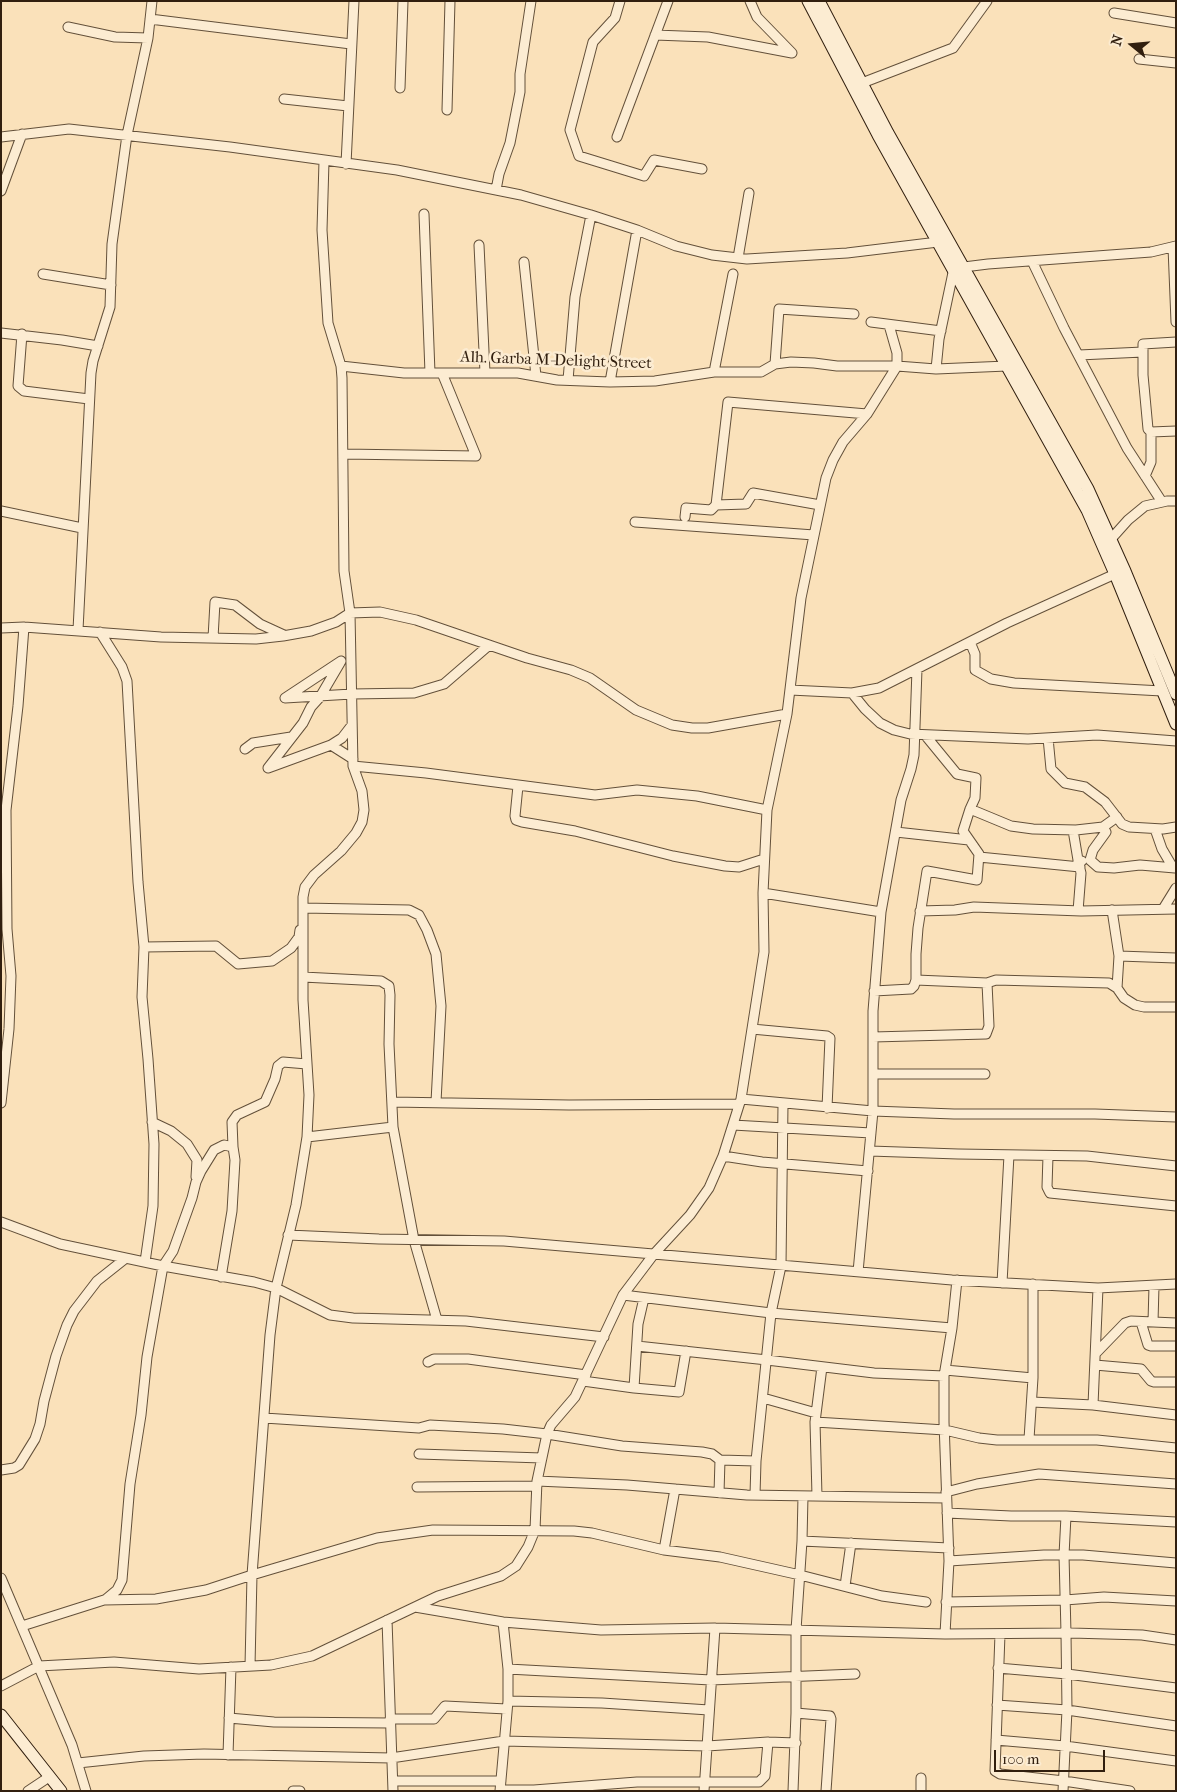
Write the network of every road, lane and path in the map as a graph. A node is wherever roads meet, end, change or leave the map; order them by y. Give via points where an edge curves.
1 (152, 1) edge
2 (354, 1) edge
3 (403, 1) edge
4 (450, 1) edge
5 (531, 1) edge
6 (620, 1) edge
7 (668, 1) edge
8 (750, 1) edge
9 (808, 1) edge
10 (819, 1) edge
11 (987, 1) edge
12 (1114, 13) dead end
13 (150, 19) junction
14 (1176, 23) edge
15 (68, 27) dead end
16 (655, 35) junction
17 (148, 38) junction
18 (352, 44) junction
19 (1138, 59) dead end
20 (1176, 63) edge
21 (862, 83) junction
22 (400, 88) dead end
23 (284, 99) dead end
24 (348, 106) junction
25 (447, 110) dead end
26 (22, 134) junction
27 (127, 135) junction
28 (1, 137) edge
29 (617, 137) dead end
30 (324, 161) junction
31 (346, 164) junction
32 (702, 169) dead end
33 (496, 190) junction
34 (1, 191) edge
35 (749, 193) dead end
36 (424, 214) dead end
37 (591, 214) junction
38 (637, 230) junction
39 (938, 242) junction
40 (479, 245) dead end
41 (1174, 246) edge
42 (738, 258) junction
43 (1032, 261) junction
44 (524, 262) dead end
45 (959, 266) junction
46 (43, 274) dead end
47 (733, 274) dead end
48 (111, 286) junction
49 (854, 314) dead end
50 (871, 322) dead end
51 (1176, 322) edge
52 (888, 325) junction
53 (941, 331) junction
54 (1, 333) edge
55 (22, 334) junction
56 (1176, 342) edge
57 (98, 346) junction
58 (1143, 352) junction
59 (1079, 355) junction
60 (775, 364) junction
61 (341, 366) junction
62 (898, 366) junction
63 (1007, 366) junction
64 (936, 369) junction
65 (714, 372) junction
66 (430, 373) junction
67 (442, 373) junction
68 (484, 373) junction
69 (536, 376) junction
70 (568, 380) junction
71 (610, 382) junction
72 (90, 399) junction
73 (867, 414) junction
74 (1176, 431) edge
75 (1150, 432) junction
76 (343, 454) junction
77 (1145, 476) junction
78 (1176, 501) edge
79 (1162, 502) junction
80 (716, 504) junction
81 (820, 505) junction
82 (1, 511) edge
83 (685, 517) dead end
84 (635, 522) dead end
85 (82, 528) junction
86 (814, 535) junction
87 (1111, 540) junction
88 (1116, 574) junction
89 (350, 613) junction
90 (24, 627) junction
91 (1, 628) edge
92 (78, 630) junction
93 (100, 632) junction
94 (286, 636) junction
95 (213, 638) junction
96 (970, 642) junction
97 (488, 646) junction
98 (351, 647) junction
99 (341, 662) junction
100 (917, 669) junction
101 (790, 690) junction
102 (1162, 691) junction
103 (852, 693) junction
104 (352, 694) junction
105 (1176, 694) edge
106 (321, 695) junction
107 (787, 714) junction
108 (1176, 724) edge
109 (352, 725) junction
110 (914, 734) junction
111 (925, 734) junction
112 (291, 736) junction
113 (1048, 738) junction
114 (1176, 741) edge
115 (331, 746) junction
116 (245, 749) dead end
117 (353, 762) junction
118 (518, 786) junction
119 (970, 809) junction
120 (767, 810) junction
121 (1117, 817) junction
122 (1103, 827) junction
123 (1155, 828) junction
124 (1176, 828) edge
125 (1073, 830) junction
126 (896, 832) junction
127 (969, 840) junction
128 (978, 857) junction
129 (764, 859) junction
130 (1090, 860) junction
131 (1079, 864) junction
132 (1176, 868) edge
133 (1176, 888) edge
134 (763, 893) junction
135 (303, 908) junction
136 (1163, 909) junction
137 (1176, 909) edge
138 (1112, 910) junction
139 (920, 911) junction
140 (1078, 911) junction
141 (881, 912) junction
142 (4, 929) edge
143 (144, 947) junction
144 (1119, 956) junction
145 (1176, 958) edge
146 (303, 977) junction
147 (916, 980) junction
148 (987, 983) junction
149 (1117, 988) junction
150 (874, 990) junction
151 (1176, 1007) edge
152 (752, 1029) junction
153 (873, 1037) junction
154 (307, 1064) junction
155 (873, 1074) junction
156 (985, 1074) dead end
157 (392, 1102) junction
158 (436, 1102) junction
159 (740, 1102) junction
160 (1, 1103) edge
161 (783, 1104) junction
162 (827, 1108) junction
163 (873, 1111) junction
164 (1176, 1118) edge
165 (152, 1122) junction
166 (733, 1125) junction
167 (393, 1127) junction
168 (783, 1128) junction
169 (871, 1133) junction
170 (307, 1137) junction
171 (233, 1147) junction
172 (870, 1150) junction
173 (1009, 1155) junction
174 (723, 1156) junction
175 (1048, 1156) junction
176 (783, 1164) junction
177 (1176, 1166) edge
178 (868, 1171) junction
179 (196, 1182) junction
180 (1176, 1206) edge
181 (1, 1222) edge
182 (288, 1236) junction
183 (414, 1240) junction
184 (654, 1254) junction
185 (126, 1258) junction
186 (145, 1262) junction
187 (163, 1266) junction
188 (781, 1266) junction
189 (858, 1272) junction
190 (221, 1276) junction
191 (957, 1280) junction
192 (1002, 1283) junction
193 (1033, 1284) junction
194 (1176, 1284) edge
195 (1154, 1286) junction
196 (276, 1288) junction
197 (1098, 1288) junction
198 (623, 1295) junction
199 (644, 1298) junction
200 (771, 1313) junction
201 (437, 1320) junction
202 (1141, 1322) junction
203 (1154, 1322) junction
204 (1176, 1323) edge
205 (952, 1328) junction
206 (604, 1337) junction
207 (637, 1346) junction
208 (1176, 1346) edge
209 (686, 1351) junction
210 (1096, 1353) junction
211 (766, 1360) junction
212 (428, 1362) dead end
213 (1095, 1365) junction
214 (822, 1367) junction
215 (945, 1373) junction
216 (585, 1378) junction
217 (1033, 1378) junction
218 (1176, 1382) edge
219 (634, 1388) junction
220 (763, 1398) junction
221 (1032, 1402) junction
222 (1093, 1405) junction
223 (1176, 1415) edge
224 (815, 1417) junction
225 (264, 1418) junction
226 (944, 1430) junction
227 (547, 1434) junction
228 (1030, 1439) junction
229 (1176, 1448) edge
230 (419, 1454) dead end
231 (542, 1458) junction
232 (720, 1460) junction
233 (756, 1461) junction
234 (1, 1470) edge
235 (537, 1484) junction
236 (1176, 1484) edge
237 (417, 1487) dead end
238 (676, 1489) junction
239 (719, 1493) junction
240 (755, 1495) junction
241 (946, 1495) junction
242 (803, 1496) junction
243 (817, 1496) junction
244 (947, 1513) junction
245 (1066, 1516) junction
246 (1176, 1522) edge
247 (535, 1530) junction
248 (802, 1541) junction
249 (851, 1542) junction
250 (949, 1548) junction
251 (664, 1550) junction
252 (1064, 1555) junction
253 (949, 1561) junction
254 (1176, 1563) edge
255 (252, 1575) junction
256 (800, 1575) junction
257 (1, 1578) edge
258 (845, 1586) junction
259 (104, 1600) junction
260 (1065, 1600) junction
261 (1176, 1601) edge
262 (926, 1602) dead end
263 (946, 1602) junction
264 (415, 1607) junction
265 (387, 1620) junction
266 (503, 1622) junction
267 (22, 1626) junction
268 (715, 1628) junction
269 (796, 1630) junction
270 (1066, 1633) junction
271 (945, 1634) junction
272 (1000, 1634) junction
273 (1176, 1640) edge
274 (39, 1666) junction
275 (250, 1666) junction
276 (231, 1667) junction
277 (508, 1668) junction
278 (998, 1668) junction
279 (855, 1674) dead end
280 (1066, 1674) junction
281 (796, 1677) junction
282 (711, 1680) junction
283 (1, 1686) edge
284 (1176, 1688) edge
285 (997, 1705) junction
286 (508, 1706) junction
287 (709, 1710) junction
288 (1067, 1710) junction
289 (796, 1713) junction
290 (1, 1715) edge
291 (229, 1718) junction
292 (390, 1721) junction
293 (1176, 1726) edge
294 (996, 1740) junction
295 (504, 1741) junction
296 (768, 1742) junction
297 (796, 1743) junction
298 (707, 1746) junction
299 (1065, 1746) junction
300 (228, 1755) junction
301 (392, 1758) junction
302 (1176, 1761) edge
303 (78, 1763) junction
304 (48, 1777) junction
305 (921, 1778) dead end
306 (393, 1781) junction
307 (501, 1781) junction
308 (1064, 1781) junction
309 (704, 1786) edge
310 (28, 1791) edge
311 (61, 1791) edge
312 (86, 1791) edge
313 (293, 1791) edge
314 (300, 1791) edge
315 (393, 1791) edge
316 (500, 1791) edge
317 (794, 1791) edge
318 (826, 1791) edge
319 (921, 1791) edge
320 (1063, 1791) edge
321 (1130, 1791) edge

1 - 13 street
2 - 18 street
3 - 22 street
4 - 25 street
5 - 33 street via 520,92 510,144
6 - 32 street via 615,18 593,42 574,112 570,130 579,156 644,176 654,160
7 - 16 street
8 - 16 street via 756,17 792,53 708,37
9 - 39 main road
10 - 21 main road
11 - 21 street via 953,48
12 - 14 street
13 - 17 street
13 - 18 street
15 - 17 street via 114,37
16 - 29 street
17 - 27 street
18 - 24 street
19 - 20 street
21 - 45 main road
23 - 24 street
24 - 31 street
26 - 27 street via 69,129
26 - 28 street
26 - 34 street
27 - 30 street
27 - 48 street via 112,244
30 - 31 street
30 - 61 street via 322,230 328,323
31 - 33 street via 397,170
33 - 37 street
35 - 42 street
36 - 66 street
37 - 38 street
37 - 70 street via 576,297
38 - 42 street via 676,246
38 - 71 street
39 - 42 street via 847,253
39 - 45 main road
40 - 68 street
41 - 43 street via 1151,252
41 - 51 street
43 - 45 street
43 - 59 street
44 - 69 street
45 - 53 street
45 - 63 main road
45 - 87 main road via 1060,437
46 - 48 street
47 - 65 street
48 - 57 street via 110,306
49 - 60 street via 779,309
50 - 52 street
52 - 53 street
52 - 62 street
53 - 64 street
54 - 55 street
55 - 57 street
55 - 72 street via 18,386 24,391
56 - 58 street via 1143,344
57 - 72 street via 92,361
58 - 59 street
58 - 75 street via 1142,374
59 - 77 street
60 - 62 street, Alh. Garba M-Delight Street
60 - 65 street, Alh. Garba M-Delight Street via 761,372
61 - 66 street, Alh. Garba M-Delight Street
61 - 76 street
62 - 64 street, Alh. Garba M-Delight Street
62 - 73 street
63 - 64 street, Alh. Garba M-Delight Street
63 - 88 main road via 1087,510
65 - 71 street, Alh. Garba M-Delight Street via 654,381
66 - 67 street, Alh. Garba M-Delight Street
67 - 68 street, Alh. Garba M-Delight Street
67 - 76 street via 476,456
68 - 69 street, Alh. Garba M-Delight Street
69 - 70 street, Alh. Garba M-Delight Street
70 - 71 street, Alh. Garba M-Delight Street
72 - 85 street
73 - 80 street via 728,402
73 - 81 street via 843,442 833,460
74 - 75 street
75 - 77 street via 1151,462
76 - 89 street via 344,571
77 - 79 street
78 - 79 street
79 - 87 street via 1145,506
80 - 81 street via 746,504 753,494
80 - 83 street via 711,510 686,508
81 - 86 street
82 - 85 street
84 - 86 street
85 - 92 street
86 - 101 street via 801,598
87 - 105 main road
88 - 96 street
88 - 102 main road
89 - 94 street via 311,631
89 - 97 street via 390,613
89 - 98 street
90 - 91 street
90 - 92 street
90 - 142 street via 6,810
92 - 93 street
93 - 95 street
93 - 143 street via 122,667 126,681
94 - 95 street
94 - 95 street via 260,624 235,605 214,602
96 - 100 street
96 - 102 street via 976,654 975,670 990,679
97 - 104 street via 444,684 414,693
97 - 107 street via 590,678 636,710 672,725 708,728
98 - 99 street
98 - 104 street
99 - 106 street
99 - 106 street via 285,698
100 - 103 street via 879,688
100 - 110 street
101 - 103 street
101 - 107 street
102 - 108 main road
103 - 110 street via 880,723
104 - 106 street
104 - 109 street
106 - 112 street
107 - 120 street
109 - 115 street
109 - 117 street
110 - 111 street
110 - 126 street via 914,754
111 - 113 street
111 - 119 street via 957,774 976,778 975,798
112 - 115 street via 268,768
112 - 116 street via 253,743
113 - 114 street via 1097,735
113 - 121 street via 1051,769 1065,783 1085,787 1105,802
115 - 117 street
117 - 118 street
117 - 135 street via 362,791 362,822 356,833 305,887
118 - 120 street via 596,795 637,790 697,796
118 - 129 street via 515,816 522,822 725,866 739,867
119 - 125 street via 1011,826
119 - 127 street via 963,832
120 - 129 street
121 - 122 street
121 - 123 street via 1129,827
122 - 125 street
122 - 130 street via 1106,832
123 - 124 street
123 - 132 street via 1162,849
125 - 131 street
126 - 127 street
126 - 141 street
127 - 128 street
128 - 131 street
128 - 139 street via 977,880 927,871
129 - 134 street
130 - 131 street
130 - 132 street via 1098,867 1140,865
131 - 140 street
133 - 136 street
134 - 141 street
134 - 152 street via 764,952
135 - 143 street via 299,936 291,948 272,961 238,964 216,946
135 - 146 street
135 - 158 street via 409,910 419,916 437,962 441,1006
136 - 137 street
136 - 138 street
138 - 140 street
138 - 144 street
139 - 140 street via 974,907
139 - 147 street
141 - 150 street
142 - 160 street via 10,991
143 - 165 street via 142,997
144 - 145 street
144 - 149 street
146 - 154 street
146 - 157 street via 381,982 389,986
147 - 148 street
147 - 150 street via 911,989
148 - 149 street via 996,980 1092,982 1110,983
148 - 153 street via 989,1026 986,1034
149 - 151 street via 1135,1005
150 - 153 street
152 - 159 street
152 - 162 street via 830,1038
153 - 155 street
154 - 170 street
154 - 171 street via 283,1062 278,1066 265,1102 237,1115 232,1122
155 - 156 street
155 - 163 street
157 - 158 street
157 - 167 street
158 - 159 street via 569,1105
159 - 161 street
159 - 166 street
161 - 162 street
161 - 168 street
162 - 163 street
163 - 164 street
163 - 169 street
165 - 179 street via 187,1144 197,1160
165 - 186 street via 155,1166
166 - 168 street
166 - 174 street
167 - 170 street
167 - 183 street
168 - 169 street
168 - 176 street
169 - 172 street
170 - 182 street
171 - 179 street via 224,1145 214,1150
171 - 190 street via 232,1211
172 - 173 street
172 - 178 street
173 - 175 street
173 - 192 street
174 - 176 street
174 - 184 street via 709,1188 690,1215
175 - 177 street via 1087,1156
175 - 180 street via 1047,1187 1050,1193
176 - 178 street
176 - 188 street
178 - 189 street
179 - 187 street via 173,1251
181 - 185 street via 60,1244
182 - 183 street
182 - 196 street
183 - 184 street via 504,1241
183 - 201 street
184 - 188 street
184 - 198 street
185 - 186 street
185 - 234 street via 97,1281 74,1311 56,1356 35,1439 19,1465
186 - 187 street
187 - 190 street
187 - 259 street via 130,1484 122,1580 117,1590
188 - 189 street
188 - 200 street
189 - 191 street
190 - 196 street
191 - 192 street
191 - 205 street
192 - 193 street
193 - 197 street
193 - 217 street
194 - 195 street
195 - 197 street
195 - 203 street
196 - 201 street via 330,1315
196 - 225 street
197 - 210 street
198 - 199 street
198 - 206 street
199 - 200 street
199 - 207 street
200 - 205 street
200 - 211 street
201 - 206 street
202 - 203 street
202 - 208 street via 1148,1345
202 - 210 street via 1125,1323
203 - 204 street
205 - 215 street
206 - 216 street
207 - 209 street
207 - 219 street
209 - 211 street
209 - 219 street via 679,1392
210 - 213 street
211 - 214 street
211 - 220 street
212 - 216 street via 434,1359 468,1359
213 - 218 street via 1141,1369 1151,1381
213 - 222 street
214 - 215 street via 874,1373
214 - 224 street
215 - 217 street
215 - 226 street
216 - 219 street
216 - 227 street
217 - 221 street
220 - 224 street
220 - 233 street
221 - 222 street
221 - 228 street
222 - 223 street
224 - 226 street
224 - 243 street
225 - 227 street via 419,1428 443,1425
225 - 255 street
226 - 228 street via 997,1440
226 - 241 street
227 - 231 street
227 - 232 street via 622,1446 702,1452
228 - 229 street via 1097,1440
230 - 231 street
231 - 235 street
232 - 233 street
232 - 239 street
233 - 240 street
235 - 237 street
235 - 238 street
235 - 247 street
236 - 241 street via 1039,1474 985,1482
238 - 239 street
238 - 251 street
239 - 240 street
240 - 242 street
241 - 243 street
241 - 244 street
242 - 243 street
242 - 248 street
244 - 245 street
244 - 250 street
245 - 246 street
245 - 252 street
247 - 251 street via 592,1533
247 - 255 street via 432,1530 387,1536
247 - 264 street via 516,1566 501,1576 438,1596
248 - 249 street
248 - 256 street
249 - 250 street
249 - 258 street
250 - 253 street
251 - 256 street via 720,1557
252 - 253 street
252 - 254 street
252 - 260 street
253 - 263 street
255 - 259 street via 206,1590 156,1599
255 - 275 street
256 - 258 street
256 - 269 street
257 - 267 street
258 - 262 street via 882,1596
259 - 267 street
260 - 261 street
260 - 263 street
260 - 270 street
263 - 271 street
264 - 265 street
264 - 266 street
265 - 275 street via 312,1656
265 - 292 street
266 - 268 street via 601,1630
266 - 277 street
267 - 274 street
268 - 269 street
268 - 282 street
269 - 271 street
269 - 281 street
270 - 272 street
270 - 273 street via 1142,1635
270 - 280 street
271 - 272 street
272 - 278 street
274 - 276 street via 114,1662 198,1669
274 - 283 street
274 - 303 street
275 - 276 street
276 - 291 street
277 - 282 street
277 - 286 street
278 - 280 street
278 - 285 street
279 - 281 street
280 - 284 street
280 - 288 street
281 - 282 street
281 - 289 street
282 - 287 street
285 - 288 street
285 - 294 street
286 - 287 street via 602,1703
286 - 292 street via 445,1706 434,1719
286 - 295 street
287 - 298 street
288 - 293 street
288 - 299 street
289 - 297 street
289 - 318 street via 830,1716
290 - 304 main road
291 - 292 street via 274,1722
291 - 300 street
292 - 301 street
294 - 299 street
294 - 308 street via 995,1771 998,1773
295 - 298 street
295 - 301 street
295 - 307 street
296 - 297 street
296 - 298 street
296 - 309 street via 765,1776 759,1782
297 - 317 street
298 - 309 street
299 - 302 street
299 - 308 street
300 - 301 street
300 - 303 street via 144,1756
301 - 306 street
303 - 312 street
304 - 310 street
304 - 311 main road
305 - 319 street
306 - 307 street
306 - 315 street
307 - 316 street
308 - 320 street
308 - 321 street
309 - 316 street via 637,1782
313 - 314 street

